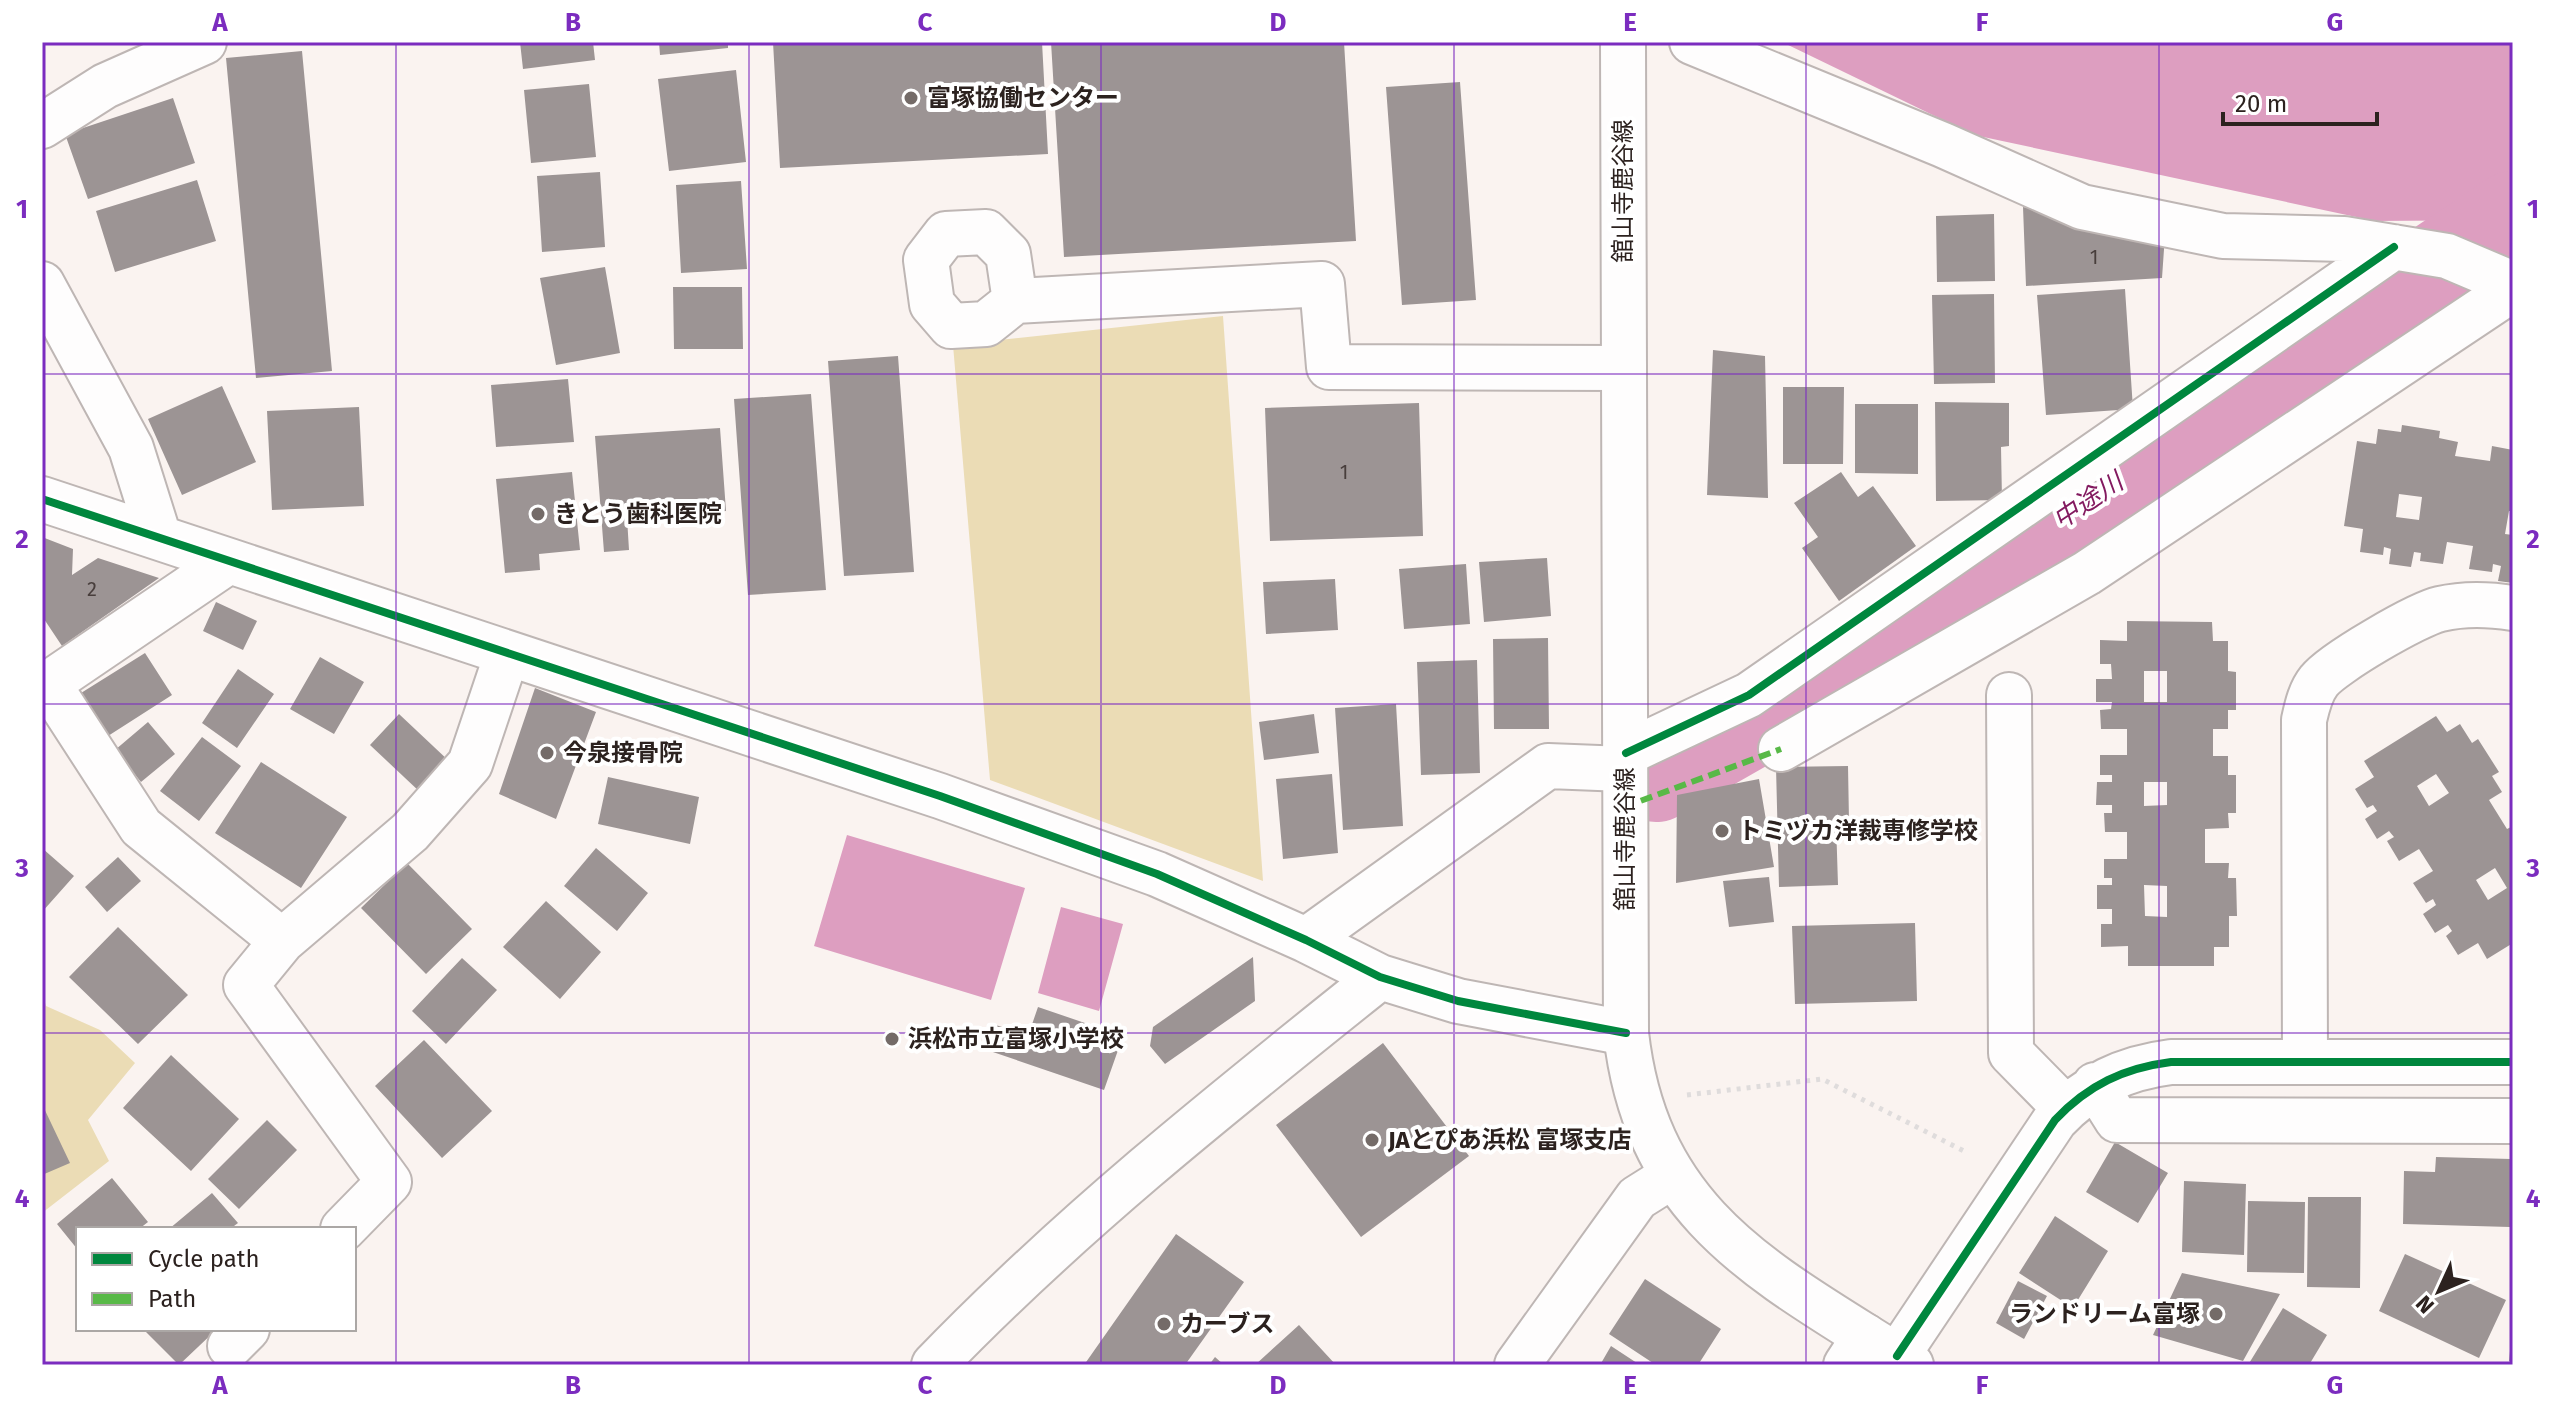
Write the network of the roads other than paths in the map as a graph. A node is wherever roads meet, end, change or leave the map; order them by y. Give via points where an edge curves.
1 (204, 42) edge
2 (1623, 42) edge
3 (1692, 42) edge
4 (42, 126) edge
5 (2394, 247) junction
6 (42, 284) edge
7 (2513, 286) edge
8 (1015, 301) dead end
9 (1624, 368) junction
10 (42, 499) edge
11 (159, 537) junction
12 (229, 561) junction
13 (2510, 612) edge
14 (507, 654) junction
15 (45, 686) edge
16 (2009, 695) dead end
17 (1781, 749) dead end
18 (1625, 776) junction
19 (1306, 940) junction
20 (282, 941) junction
21 (1380, 977) junction
22 (1626, 1033) junction
23 (2305, 1062) junction
24 (2513, 1062) edge
25 (2080, 1097) junction
26 (2513, 1121) edge
27 (1672, 1176) junction
28 (345, 1227) edge
29 (1880, 1356) edge
30 (934, 1365) edge
31 (1517, 1365) edge

1 - 4 street via 105,86
2 - 9 street, 舘山寺鹿谷線
3 - 5 street via 2082,207 2223,236 2344,239
5 - 7 street via 2447,256
5 - 18 street
6 - 11 street via 131,448
7 - 17 street via 2087,573
8 - 9 street via 1322,284 1329,367
9 - 18 street, 舘山寺鹿谷線
10 - 11 street
11 - 12 street
12 - 14 street
12 - 15 street
13 - 23 street via 2463,604 2411,620 2337,666 2319,680 2309,699 2304,720
14 - 19 street via 940,796 1157,874
14 - 20 street via 470,764 410,832
15 - 20 street via 141,827
16 - 25 street via 2011,1053
18 - 19 street via 1548,766
18 - 22 street, 舘山寺鹿谷線
19 - 21 street
20 - 28 street via 246,985 389,1182
21 - 22 street via 1458,1001
21 - 30 street via 1135,1177
22 - 27 street, 舘山寺鹿谷線 via 1638,1100
23 - 24 street
23 - 25 street via 2145,1066 2119,1073
25 - 26 street via 2117,1120
25 - 29 street via 2039,1141
27 - 29 street, 舘山寺鹿谷線 via 1728,1242
27 - 31 street via 1637,1198

